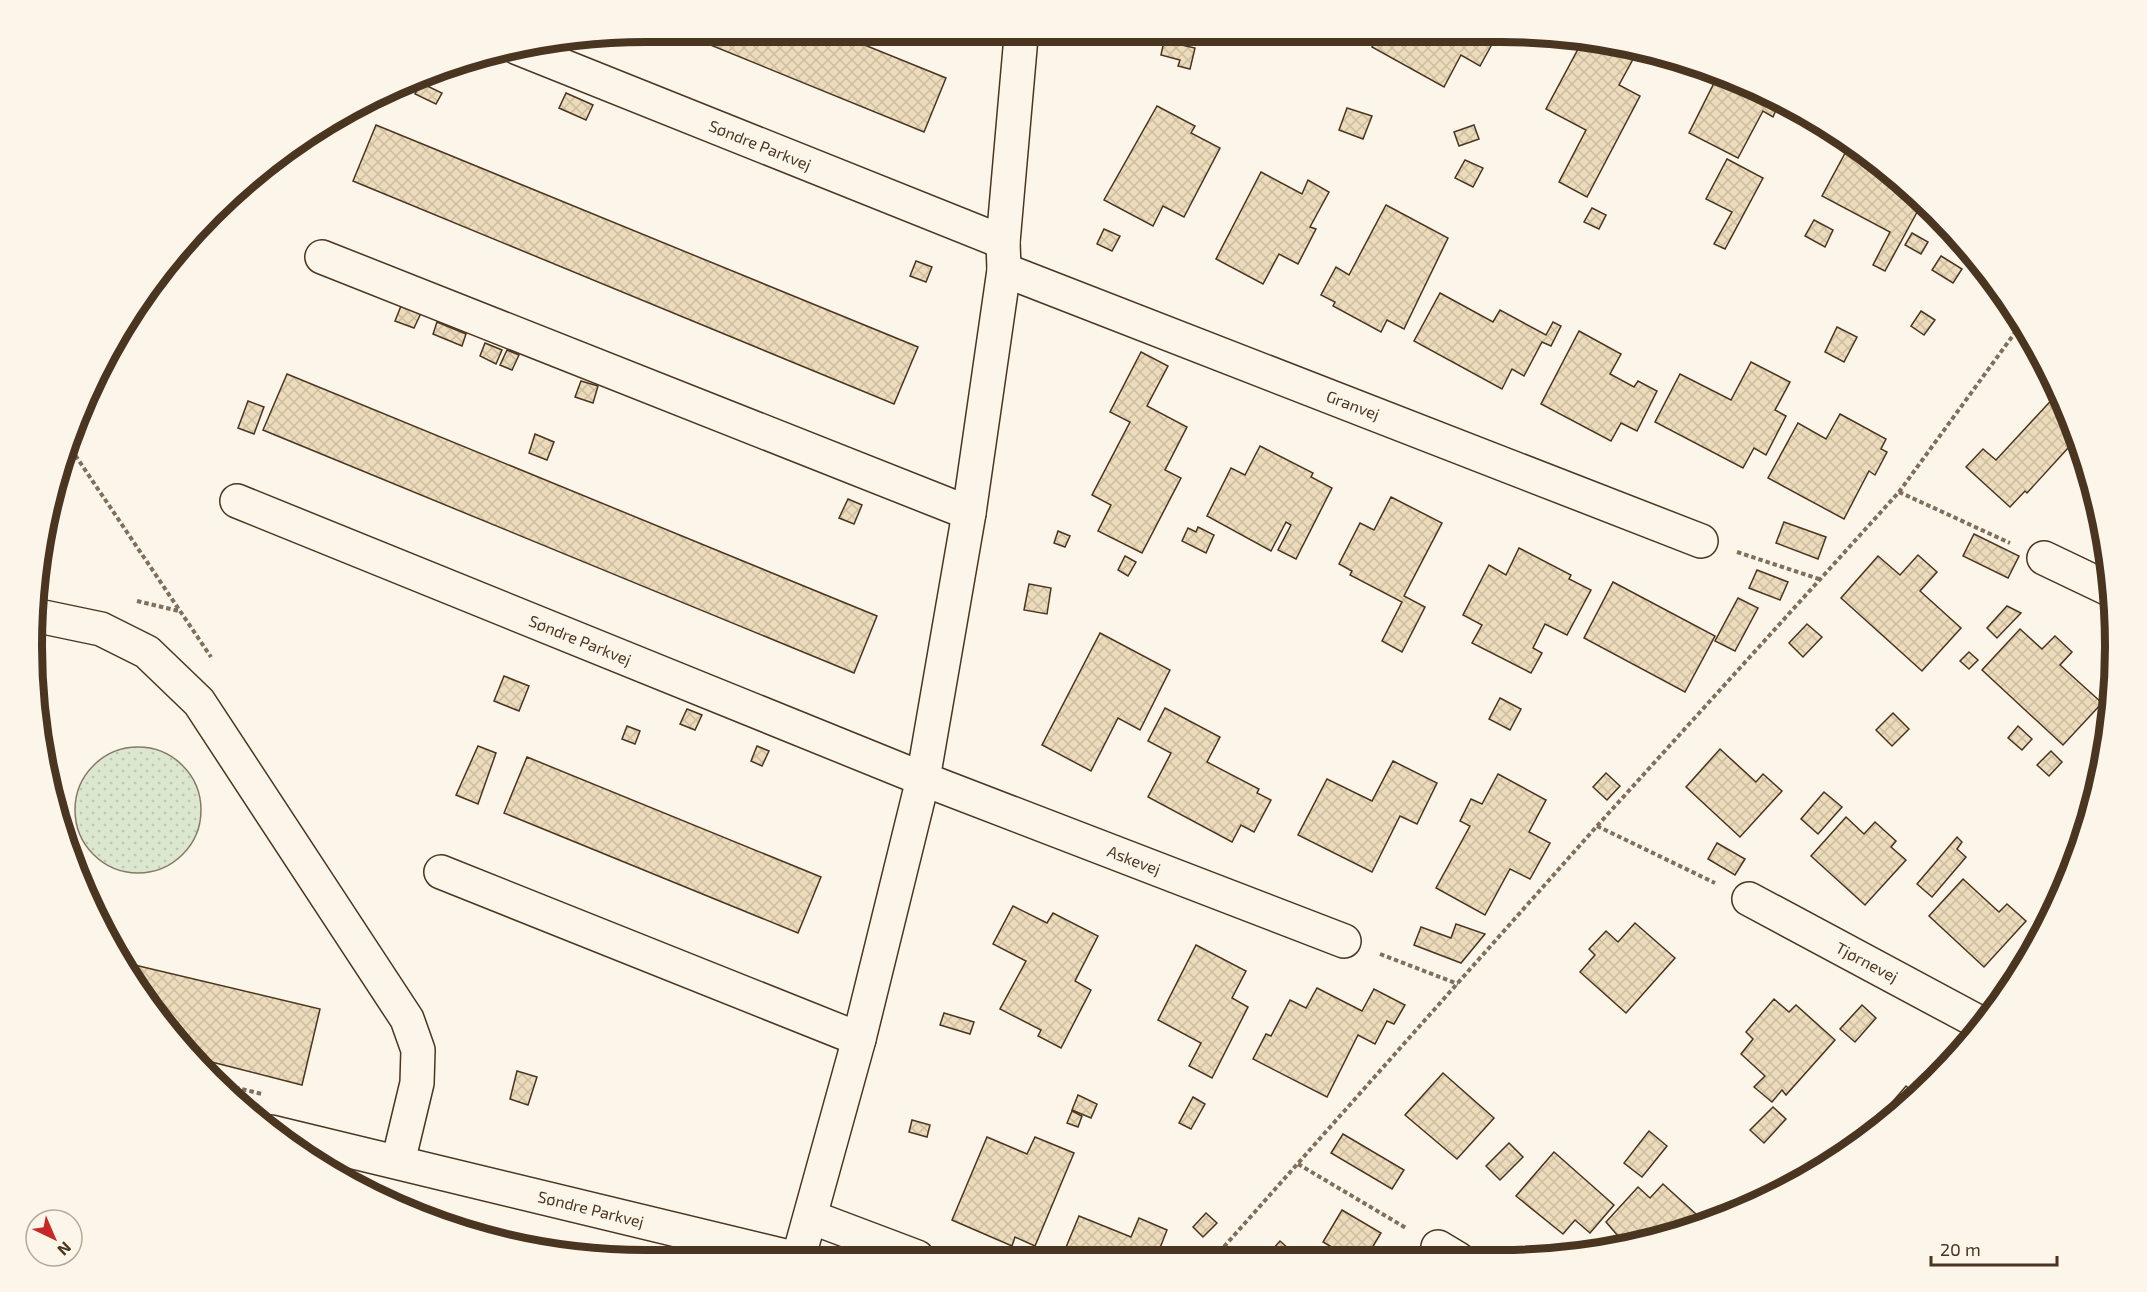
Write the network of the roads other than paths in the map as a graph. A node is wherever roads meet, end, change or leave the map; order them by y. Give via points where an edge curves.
1 (1021, 42) edge
2 (531, 53) edge
3 (1004, 256) junction
4 (322, 257) dead end
5 (237, 501) dead end
6 (969, 513) junction
7 (1701, 541) road end
8 (2044, 558) road end
9 (2102, 586) edge
10 (43, 617) edge
11 (923, 779) junction
12 (441, 872) dead end
13 (1749, 899) road end
14 (1344, 941) road end
15 (1975, 1020) edge
16 (859, 1039) junction
17 (296, 1138) edge
18 (398, 1162) junction
19 (811, 1217) junction
20 (760, 1250) edge
21 (801, 1250) edge
22 (898, 1250) edge

1 - 3 street
2 - 3 street, Søndre Parkvej
3 - 6 street
3 - 7 street, Granvej
4 - 6 street
5 - 11 street, Søndre Parkvej
6 - 11 street
8 - 9 street
10 - 18 street via 101,629 147,652 199,702 407,1019 418,1050 417,1083
11 - 14 street, Askevej
11 - 16 street
12 - 16 street
13 - 15 street, Tjørnevej
16 - 19 street
17 - 18 street, Søndre Parkvej
18 - 20 street, Søndre Parkvej
19 - 21 street
19 - 22 street

